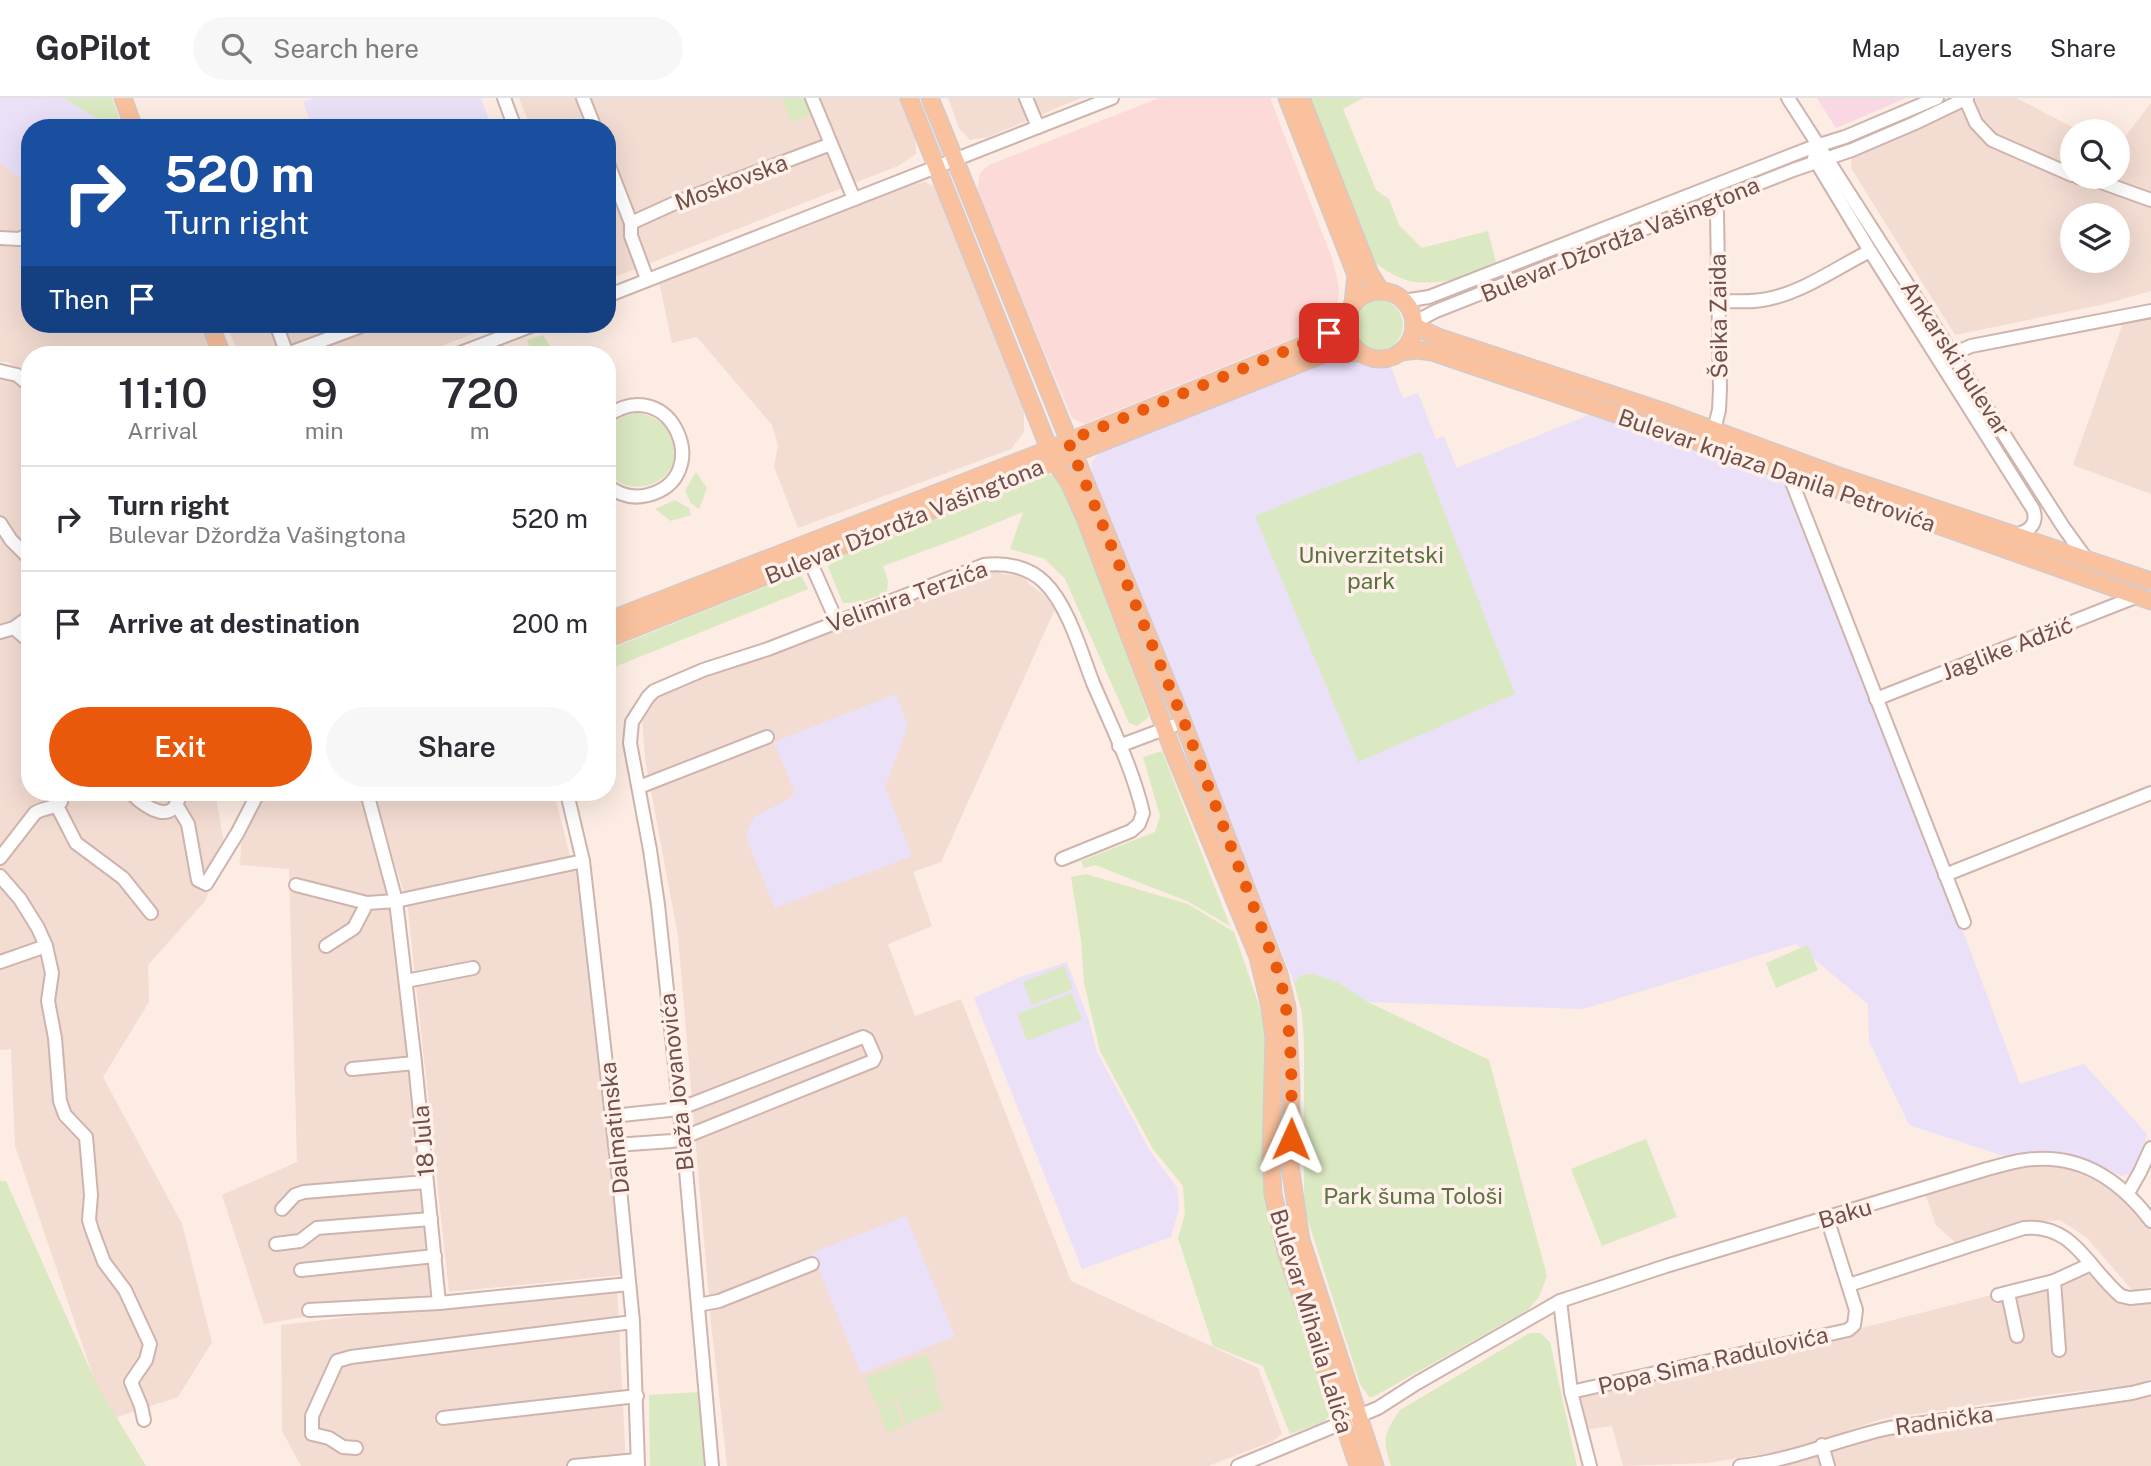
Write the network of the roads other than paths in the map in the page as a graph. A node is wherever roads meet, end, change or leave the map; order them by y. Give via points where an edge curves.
1 (123, 98) edge
2 (504, 98) edge
3 (583, 98) edge
4 (812, 98) edge
5 (909, 98) edge
6 (930, 98) edge
7 (1026, 98) edge
8 (1112, 98) edge
9 (1287, 98) edge
10 (1301, 98) edge
11 (1788, 98) edge
12 (1937, 98) edge
13 (1966, 98) edge
14 (131, 119) edge
15 (512, 119) edge
16 (591, 119) edge
17 (1038, 127) junction
18 (831, 144) junction
19 (1813, 144) junction
20 (954, 159) junction
21 (1822, 161) junction
22 (936, 166) junction
23 (2060, 170) edge
24 (616, 184) edge
25 (2120, 189) edge
26 (854, 199) junction
27 (2151, 200) edge
28 (1713, 202) junction
29 (631, 223) junction
30 (0, 238) edge
31 (21, 238) edge
32 (1870, 251) junction
33 (647, 279) junction
34 (1381, 291) junction
35 (616, 292) edge
36 (1403, 301) junction
37 (1717, 301) junction
38 (1350, 310) junction
39 (2151, 311) edge
40 (1414, 325) junction
41 (343, 333) edge
42 (512, 333) edge
43 (310, 346) edge
44 (479, 346) edge
45 (1401, 352) junction
46 (1360, 353) junction
47 (1953, 353) junction
48 (1939, 360) junction
49 (0, 371) edge
50 (21, 378) edge
51 (616, 412) edge
52 (1714, 430) junction
53 (1070, 447) junction
54 (1052, 455) junction
55 (1788, 472) junction
56 (616, 491) edge
57 (0, 523) edge
58 (2017, 534) junction
59 (21, 550) edge
60 (806, 553) junction
61 (2085, 557) junction
62 (2151, 581) edge
63 (2144, 598) edge
64 (616, 618) edge
65 (836, 622) junction
66 (21, 623) edge
67 (14, 628) junction
68 (0, 632) edge
69 (21, 634) edge
70 (616, 635) edge
71 (1876, 699) junction
72 (643, 703) joint
73 (1184, 722) junction
74 (1166, 729) junction
75 (767, 737) dead end
76 (1119, 746) junction
77 (639, 788) junction
78 (2151, 793) edge
79 (61, 801) edge
80 (140, 801) edge
81 (176, 801) edge
82 (179, 801) edge
83 (254, 801) edge
84 (369, 801) edge
85 (569, 801) edge
86 (57, 806) junction
87 (0, 858) edge
88 (1062, 859) dead end
89 (583, 861) junction
90 (1945, 875) junction
91 (0, 876) edge
92 (296, 885) dead end
93 (396, 901) junction
94 (367, 903) junction
95 (151, 914) dead end
96 (1964, 922) dead end
97 (46, 946) junction
98 (326, 946) dead end
99 (0, 962) edge
100 (473, 968) dead end
101 (406, 981) junction
102 (415, 1063) junction
103 (352, 1069) dead end
104 (679, 1109) junction
105 (612, 1116) junction
106 (682, 1138) junction
107 (615, 1145) junction
108 (2151, 1147) edge
109 (426, 1182) junction
110 (2128, 1193) junction
111 (282, 1209) dead end
112 (1827, 1217) junction
113 (431, 1219) junction
114 (2151, 1221) edge
115 (276, 1244) dead end
116 (435, 1256) junction
117 (813, 1264) dead end
118 (2091, 1264) junction
119 (301, 1270) dead end
120 (2054, 1281) junction
121 (629, 1284) junction
122 (1849, 1285) junction
123 (2151, 1296) edge
124 (1560, 1301) junction
125 (439, 1303) junction
126 (698, 1305) junction
127 (309, 1310) dead end
128 (633, 1322) junction
129 (2017, 1336) dead end
130 (2059, 1350) dead end
131 (2151, 1388) edge
132 (1571, 1392) junction
133 (637, 1396) junction
134 (443, 1418) dead end
135 (144, 1420) dead end
136 (1351, 1421) junction
137 (1822, 1445) junction
138 (356, 1448) dead end
139 (638, 1463) edge
140 (574, 1466) edge
141 (712, 1466) edge
142 (1240, 1466) edge
143 (1358, 1466) edge
144 (1375, 1466) edge
145 (1590, 1466) edge
146 (1740, 1466) edge
147 (1828, 1466) edge

1 - 14 main road
2 - 15 street
3 - 16 street
4 - 18 street
5 - 22 main road, Bulevar Mihaila Lalića
6 - 20 main road, Bulevar Mihaila Lalića
7 - 17 street
8 - 17 street
9 - 38 main road via 1356,275
10 - 34 main road via 1370,274
11 - 19 street
12 - 19 street, Bulevar Džordža Vašingtona via 1845,137
13 - 21 street, Bulevar Džordža Vašingtona
13 - 23 street via 1976,123 1992,140
17 - 20 street
18 - 26 street
18 - 29 street, Moskovska
19 - 21 street
19 - 36 street, Bulevar Džordža Vašingtona via 1429,297
20 - 22 street
20 - 53 main road, Bulevar Mihaila Lalića
21 - 28 street, Bulevar Džordža Vašingtona
21 - 32 street, Ankarski bulevar
21 - 47 street, Ankarski bulevar
22 - 26 street
22 - 54 main road, Bulevar Mihaila Lalića
24 - 29 street
25 - 27 street
26 - 33 street
28 - 37 street, Šeika Zaida via 1717,213
28 - 40 street, Bulevar Džordža Vašingtona via 1436,311
29 - 33 street via 631,236
30 - 31 street
32 - 37 street via 1783,295
32 - 48 street, Ankarski bulevar
33 - 35 street
34 - 36 main road
34 - 38 main road via 1363,296
36 - 40 main road
37 - 52 street, Šeika Zaida via 1720,389
38 - 46 main road via 1345,325 1349,341
38 - 53 main road, Bulevar Džordža Vašingtona via 1323,337
39 - 47 street
40 - 45 main road
40 - 52 main road, Bulevar knjaza Danila Petrovića via 1449,341
41 - 43 street
42 - 44 street
45 - 46 main road via 1377,359
45 - 55 main road, Bulevar knjaza Danila Petrovića via 1432,352
46 - 53 main road, Bulevar Džordža Vašingtona via 1319,356
47 - 48 street
47 - 61 street, Ankarski bulevar
48 - 58 street, Ankarski bulevar via 2033,509 2033,526
49 - 50 street
51 - 56 street via 626,407 658,410 680,434 682,454 674,478 659,491 630,496
52 - 58 main road, Bulevar knjaza Danila Petrovića
53 - 54 main road, Bulevar Džordža Vašingtona
53 - 73 main road, Bulevar Mihaila Lalića
54 - 60 main road, Bulevar Džordža Vašingtona
54 - 74 main road, Bulevar Mihaila Lalića via 1085,518
55 - 63 main road, Bulevar knjaza Danila Petrovića
55 - 71 street
57 - 59 street
58 - 61 main road, Bulevar knjaza Danila Petrovića
60 - 64 main road, Bulevar Džordža Vašingtona
60 - 65 street
60 - 70 main road, Bulevar Džordža Vašingtona
61 - 62 main road, Bulevar knjaza Danila Petrovića
63 - 71 street, Jaglike Adžić
65 - 72 street, Velimira Terzića via 694,674 654,691
65 - 76 street, Velimira Terzića via 984,565 998,563 1032,573 1059,598
66 - 67 street
67 - 68 street
67 - 69 street
71 - 90 street
72 - 77 street, Blaža Jovanovića via 630,732
73 - 74 street
73 - 136 main road, Bulevar Mihaila Lalića via 1279,974 1287,1007 1292,1086 1290,1166 1301,1240
74 - 76 street
74 - 136 main road, Bulevar Mihaila Lalića via 1265,979 1274,1038 1273,1194 1286,1251
75 - 77 street
76 - 88 street, Velimira Terzića via 1143,813 1139,824
77 - 104 street, Blaža Jovanovića via 658,905
78 - 90 street
79 - 86 street
80 - 81 street via 152,811 166,812
82 - 83 street via 203,885 211,879
84 - 93 street, 18 Jula
85 - 89 street, Dalmatinska
86 - 87 street via 36,813
86 - 95 street via 76,843 123,878
89 - 93 street
89 - 105 street, Dalmatinska
90 - 96 street
91 - 97 street via 20,899
92 - 94 street
93 - 94 street
93 - 101 street, 18 Jula
94 - 98 street via 354,928
97 - 99 street
97 - 135 street via 52,973 48,1001 60,1101 65,1115 86,1138 89,1220 98,1250 125,1290 150,1344 146,1360 131,1382
100 - 101 street
101 - 102 street, 18 Jula
102 - 103 street
102 - 109 street, 18 Jula
104 - 105 street
104 - 106 street, Blaža Jovanovića
104 - 106 street via 863,1037 875,1057
105 - 107 street, Dalmatinska
106 - 107 street
106 - 126 street, Blaža Jovanovića
107 - 121 street, Dalmatinska
108 - 110 street
109 - 111 street via 304,1192
109 - 113 street, 18 Jula
110 - 112 street, Baku via 2088,1168 2036,1158
110 - 114 street, Baku
112 - 122 street, Popa Sima Radulovića
112 - 124 street, Baku
113 - 115 street via 317,1228 300,1241
113 - 116 street, 18 Jula
116 - 119 street
116 - 125 street, 18 Jula
117 - 126 street
118 - 120 street
118 - 122 street via 2057,1231 2035,1227
118 - 123 street via 2121,1296
120 - 129 street via 2003,1294
120 - 130 street
121 - 125 street
121 - 128 street, Dalmatinska
122 - 132 street, Popa Sima Radulovića via 1856,1318 1848,1329
124 - 132 street
124 - 136 street, Baku
125 - 127 street
126 - 141 street, Blaža Jovanovića
128 - 133 street, Dalmatinska
128 - 138 street via 337,1361 312,1416 312,1434
131 - 137 street, Radnička via 1889,1428
132 - 145 street
133 - 134 street
133 - 139 street, Dalmatinska
136 - 142 street, Baku
136 - 143 main road, Bulevar Mihaila Lalića
136 - 144 main road, Bulevar Mihaila Lalića
137 - 146 street, Radnička via 1778,1460
137 - 147 street
139 - 140 street

